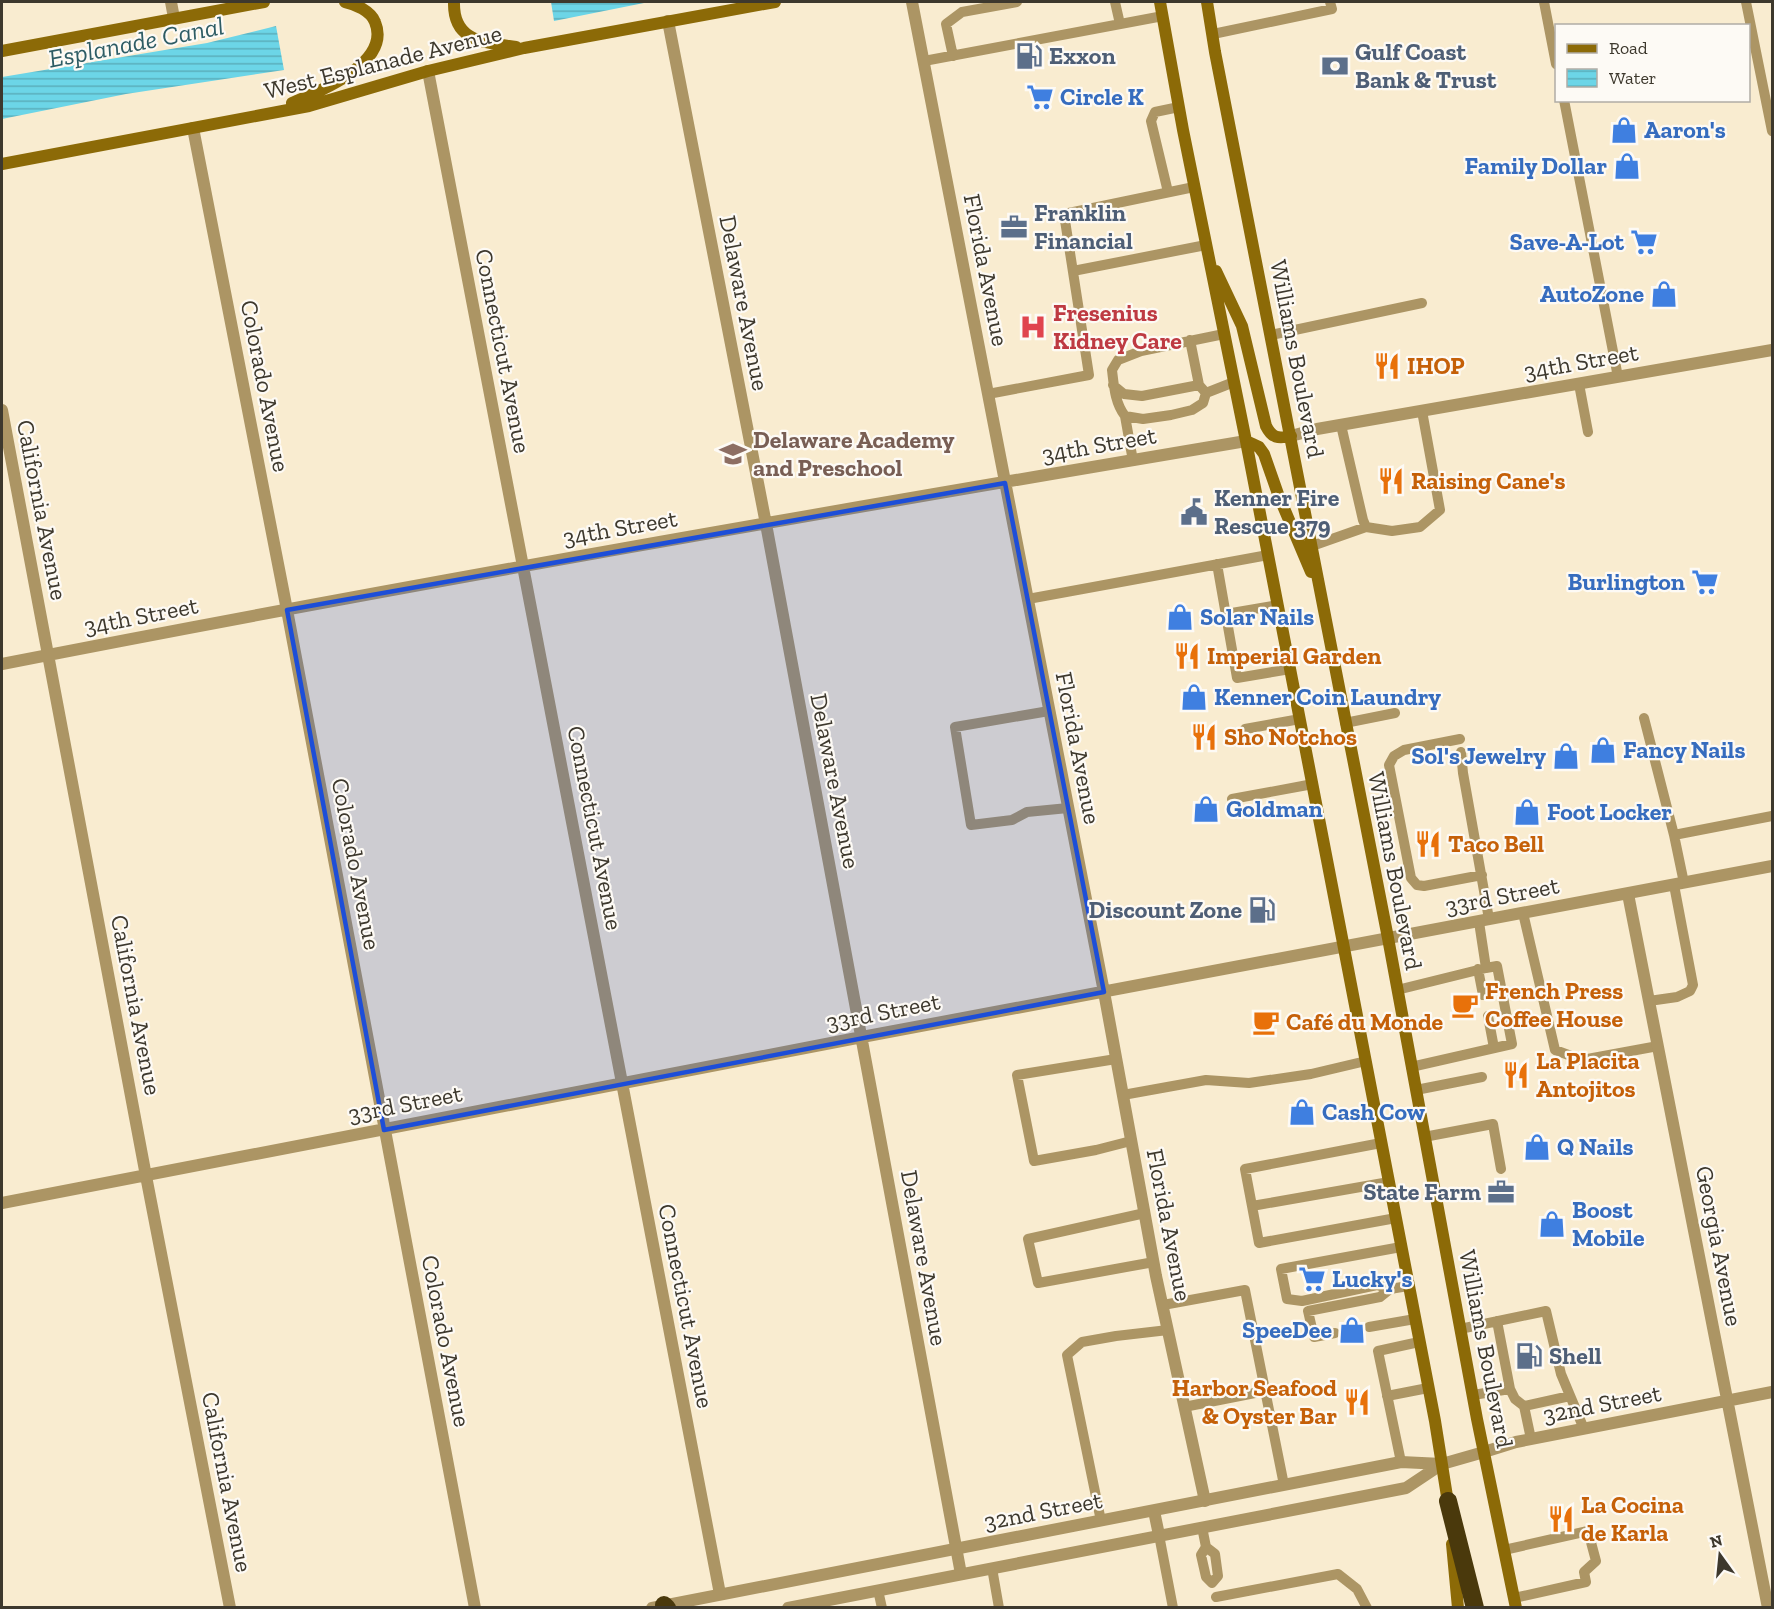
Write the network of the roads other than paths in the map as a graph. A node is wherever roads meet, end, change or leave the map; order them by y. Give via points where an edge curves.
1 (171, 2) edge
2 (264, 2) edge
3 (345, 2) edge
4 (454, 2) edge
5 (775, 2) edge
6 (912, 2) edge
7 (1017, 2) edge
8 (1115, 2) edge
9 (1160, 2) edge
10 (1208, 2) edge
11 (1330, 2) edge
12 (1544, 2) edge
13 (1746, 2) edge
14 (1163, 16) junction
15 (174, 18) junction
16 (668, 21) junction
17 (1120, 24) junction
18 (1213, 34) junction
19 (524, 48) junction
20 (2, 51) edge
21 (1555, 54) edge
22 (953, 56) junction
23 (924, 61) junction
24 (428, 70) junction
25 (1564, 102) edge
26 (1179, 107) junction
27 (269, 113) junction
28 (193, 128) junction
29 (1773, 131) edge
30 (2, 164) edge
31 (1194, 187) junction
32 (1168, 192) junction
33 (1207, 249) junction
34 (1073, 271) junction
35 (1422, 303) dead end
36 (1224, 334) junction
37 (1271, 335) junction
38 (1190, 340) junction
39 (1773, 350) edge
40 (1618, 377) junction
41 (1234, 382) junction
42 (1579, 384) junction
43 (1113, 385) junction
44 (1203, 389) junction
45 (988, 394) junction
46 (2, 410) edge
47 (1422, 411) junction
48 (1125, 416) junction
49 (1341, 425) junction
50 (1588, 432) dead end
51 (1291, 436) junction
52 (1246, 441) junction
53 (1133, 461) junction
54 (1005, 483) junction
55 (766, 524) junction
56 (1366, 527) junction
57 (1312, 546) junction
58 (1268, 555) junction
59 (1217, 564) junction
60 (523, 567) junction
61 (1321, 596) junction
62 (1028, 599) junction
63 (1278, 605) junction
64 (287, 609) junction
65 (1226, 614) junction
66 (48, 655) junction
67 (2, 664) edge
68 (1290, 669) junction
69 (1049, 711) junction
70 (1395, 713) dead end
71 (1644, 718) dead end
72 (1300, 719) junction
73 (1345, 723) junction
74 (1245, 729) dead end
75 (1460, 740) dead end
76 (1461, 752) dead end
77 (1313, 784) junction
78 (1232, 799) dead end
79 (1068, 808) junction
80 (1773, 816) edge
81 (1674, 835) junction
82 (1773, 866) edge
83 (1482, 875) junction
84 (1679, 884) junction
85 (1628, 894) junction
86 (1523, 913) junction
87 (1484, 920) junction
88 (1388, 939) junction
89 (1344, 947) junction
90 (1482, 969) junction
91 (1397, 990) junction
92 (1104, 992) junction
93 (1483, 995) dead end
94 (1649, 1002) junction
95 (1488, 1016) dead end
96 (862, 1037) junction
97 (1658, 1046) junction
98 (1494, 1048) junction
99 (1116, 1059) junction
100 (1366, 1061) junction
101 (1412, 1067) junction
102 (1482, 1077) dead end
103 (622, 1084) junction
104 (1416, 1090) junction
105 (1123, 1095) junction
106 (384, 1130) junction
107 (1424, 1137) junction
108 (1131, 1141) junction
109 (1382, 1143) junction
110 (1501, 1168) dead end
111 (146, 1176) junction
112 (1389, 1182) junction
113 (2, 1203) edge
114 (1252, 1206) junction
115 (1145, 1213) junction
116 (1396, 1218) junction
117 (1401, 1247) junction
118 (1154, 1262) junction
119 (1408, 1286) junction
120 (1390, 1289) junction
121 (1162, 1305) junction
122 (1415, 1319) junction
123 (1497, 1322) junction
124 (1370, 1327) dead end
125 (1460, 1329) junction
126 (1168, 1330) junction
127 (1335, 1334) dead end
128 (1419, 1342) junction
129 (1428, 1388) junction
130 (1510, 1389) junction
131 (1265, 1391) junction
132 (1773, 1392) edge
133 (1473, 1395) junction
134 (1387, 1396) junction
135 (1570, 1396) junction
136 (1728, 1401) junction
137 (1524, 1406) junction
138 (1184, 1407) junction
139 (1584, 1429) junction
140 (1531, 1439) junction
141 (1484, 1452) junction
142 (1401, 1462) junction
143 (1442, 1464) junction
144 (1284, 1485) junction
145 (1205, 1501) junction
146 (1448, 1501) junction
147 (1154, 1511) junction
148 (1101, 1521) junction
149 (1202, 1527) junction
150 (1159, 1535) junction
151 (957, 1549) junction
152 (1504, 1550) junction
153 (992, 1568) junction
154 (961, 1574) junction
155 (878, 1590) junction
156 (720, 1594) junction
157 (1217, 1602) edge
158 (1515, 1603) edge
159 (661, 1607) edge
160 (230, 1608) edge
161 (475, 1608) edge
162 (788, 1608) edge
163 (882, 1608) edge
164 (999, 1608) edge
165 (1173, 1608) edge
166 (1367, 1608) edge
167 (1458, 1608) edge
168 (1475, 1608) edge
169 (1768, 1608) edge

1 - 15 street
2 - 15 main road
3 - 27 main road via 373,16 378,29 370,56 330,87
4 - 19 main road via 453,15 459,28 472,38
5 - 16 main road, West Esplanade Avenue
6 - 23 street, Florida Avenue
7 - 22 lane via 962,12 946,24
8 - 17 lane
9 - 14 main road
10 - 18 main road, Williams Boulevard
11 - 18 lane via 1332,9
12 - 21 lane
13 - 29 lane
14 - 17 lane
14 - 26 main road
15 - 20 main road
16 - 19 main road, West Esplanade Avenue
16 - 55 street, Delaware Avenue
17 - 22 lane
18 - 37 main road, Williams Boulevard
19 - 24 main road, West Esplanade Avenue
22 - 23 lane
23 - 45 street, Florida Avenue
24 - 27 main road, West Esplanade Avenue via 309,106
24 - 60 street, Connecticut Avenue
25 - 40 lane
26 - 31 main road
26 - 32 lane via 1155,112 1151,122
27 - 28 main road, West Esplanade Avenue
28 - 30 main road, West Esplanade Avenue
28 - 64 street, Colorado Avenue
31 - 32 lane
31 - 33 main road
32 - 34 lane via 1064,214
33 - 34 lane
33 - 36 main road
33 - 51 main road via 1242,326 1269,433 1276,438
34 - 45 lane via 1089,375
35 - 37 lane
36 - 38 lane
36 - 41 main road
37 - 51 main road, Williams Boulevard
38 - 43 lane via 1118,360 1112,370
38 - 44 lane
39 - 40 street, 34th Street
40 - 42 street, 34th Street
41 - 44 lane
41 - 52 main road
42 - 47 street, 34th Street
42 - 50 lane
43 - 44 lane via 1124,394 1142,396
43 - 48 lane
44 - 48 lane via 1203,403 1192,410 1143,418
45 - 54 street, Florida Avenue
46 - 66 street, California Avenue
47 - 49 street, 34th Street
47 - 56 lane via 1440,510 1420,527 1392,531
48 - 53 lane
49 - 51 street, 34th Street
49 - 56 lane
51 - 57 main road, Williams Boulevard
52 - 53 street, 34th Street
52 - 58 main road
52 - 61 main road via 1264,454
53 - 54 street, 34th Street
54 - 55 street, 34th Street
54 - 62 street, Florida Avenue
55 - 60 street, 34th Street
55 - 96 street, Delaware Avenue
56 - 57 lane
57 - 61 main road, Williams Boulevard
58 - 59 lane
58 - 63 main road
59 - 62 lane
59 - 65 lane
60 - 64 street, 34th Street
60 - 103 street, Connecticut Avenue
61 - 73 main road, Williams Boulevard
62 - 69 street, Florida Avenue
63 - 65 lane
63 - 68 main road
64 - 66 street, 34th Street
64 - 106 street, Colorado Avenue
65 - 68 lane via 1237,678
66 - 67 street, 34th Street
66 - 111 street, California Avenue
68 - 72 main road
69 - 79 street, Florida Avenue
69 - 79 lane via 955,728 972,825 1012,820 1027,812
70 - 73 lane
71 - 81 lane
72 - 74 lane
72 - 77 main road
73 - 88 main road, Williams Boulevard
75 - 83 lane via 1404,750 1389,765 1411,878 1424,886
76 - 83 lane
77 - 78 lane
77 - 89 main road
79 - 92 street, Florida Avenue
80 - 81 lane
81 - 84 lane
82 - 84 street, 33rd Street
83 - 87 lane
84 - 85 street, 33rd Street
84 - 94 lane via 1693,985 1690,992
85 - 86 street, 33rd Street
85 - 94 street, Georgia Avenue
86 - 87 street, 33rd Street
86 - 97 lane via 1555,1050 1582,1060
87 - 88 street, 33rd Street
87 - 90 lane
88 - 89 street, 33rd Street
88 - 91 main road, Williams Boulevard
89 - 92 street, 33rd Street
89 - 100 main road
90 - 91 lane
90 - 93 lane
90 - 98 lane via 1497,966 1512,1044
91 - 101 main road, Williams Boulevard
92 - 96 street, 33rd Street
92 - 99 street, Florida Avenue
94 - 97 street, Georgia Avenue
95 - 98 lane
96 - 103 street, 33rd Street
96 - 151 street, Delaware Avenue
97 - 136 street, Georgia Avenue
98 - 101 lane
99 - 105 street, Florida Avenue
99 - 108 lane via 1017,1075 1034,1161
100 - 105 lane via 1280,1079 1249,1083 1206,1080
100 - 109 main road
101 - 104 main road, Williams Boulevard
102 - 104 lane
103 - 106 street, 33rd Street
103 - 156 street, Connecticut Avenue
104 - 107 main road, Williams Boulevard
105 - 108 street, Florida Avenue
106 - 111 street, 33rd Street
106 - 161 street, Colorado Avenue
107 - 110 lane via 1493,1124
107 - 125 main road, Williams Boulevard
108 - 115 street, Florida Avenue
109 - 112 main road
109 - 114 lane via 1245,1168
111 - 113 street, 33rd Street
111 - 160 street, California Avenue
112 - 114 lane
112 - 116 main road
114 - 116 lane via 1259,1243
115 - 118 street, Florida Avenue
115 - 118 lane via 1028,1239 1038,1283
116 - 117 main road
117 - 119 main road
117 - 120 lane via 1281,1269 1287,1299 1302,1301 1377,1285
118 - 121 street, Florida Avenue
119 - 120 lane
119 - 122 main road
120 - 127 lane via 1380,1297 1308,1311 1314,1337
121 - 126 street, Florida Avenue
121 - 131 lane via 1245,1290
122 - 124 lane
122 - 128 main road
123 - 125 lane
123 - 130 lane
123 - 135 lane via 1546,1311
125 - 133 main road, Williams Boulevard
126 - 138 street, Florida Avenue
126 - 148 lane via 1082,1342 1067,1355
128 - 129 main road
128 - 134 lane via 1378,1351
129 - 134 lane
129 - 143 main road
130 - 133 lane
130 - 137 lane
131 - 138 lane
131 - 144 lane
132 - 136 street, 32nd Street
133 - 141 main road, Williams Boulevard
134 - 142 lane
135 - 137 lane
135 - 139 lane
136 - 139 street, 32nd Street
136 - 169 street, Georgia Avenue
137 - 140 lane
138 - 145 street, Florida Avenue
139 - 140 street, 32nd Street
140 - 141 street, 32nd Street
141 - 143 street, 32nd Street
141 - 152 main road, Williams Boulevard
142 - 143 street, 32nd Street
142 - 144 street, 32nd Street
143 - 146 main road
143 - 149 street, 32nd Street via 1406,1488
144 - 145 street, 32nd Street
145 - 147 street, 32nd Street
146 - 167 main road
146 - 168 highway
147 - 148 street, 32nd Street
147 - 150 street
148 - 151 street, 32nd Street
149 - 150 street, 32nd Street
149 - 157 lane via 1206,1547 1201,1555
150 - 153 street, 32nd Street
150 - 165 lane
151 - 154 street, Delaware Avenue
151 - 156 street, 32nd Street
152 - 158 main road, Williams Boulevard
152 - 158 lane via 1588,1532 1596,1561 1584,1572 1586,1582
153 - 154 street, 32nd Street
153 - 164 lane
154 - 155 street, 32nd Street
155 - 162 street, 32nd Street
155 - 163 lane
156 - 159 street, 32nd Street
157 - 166 lane via 1338,1574 1358,1589

